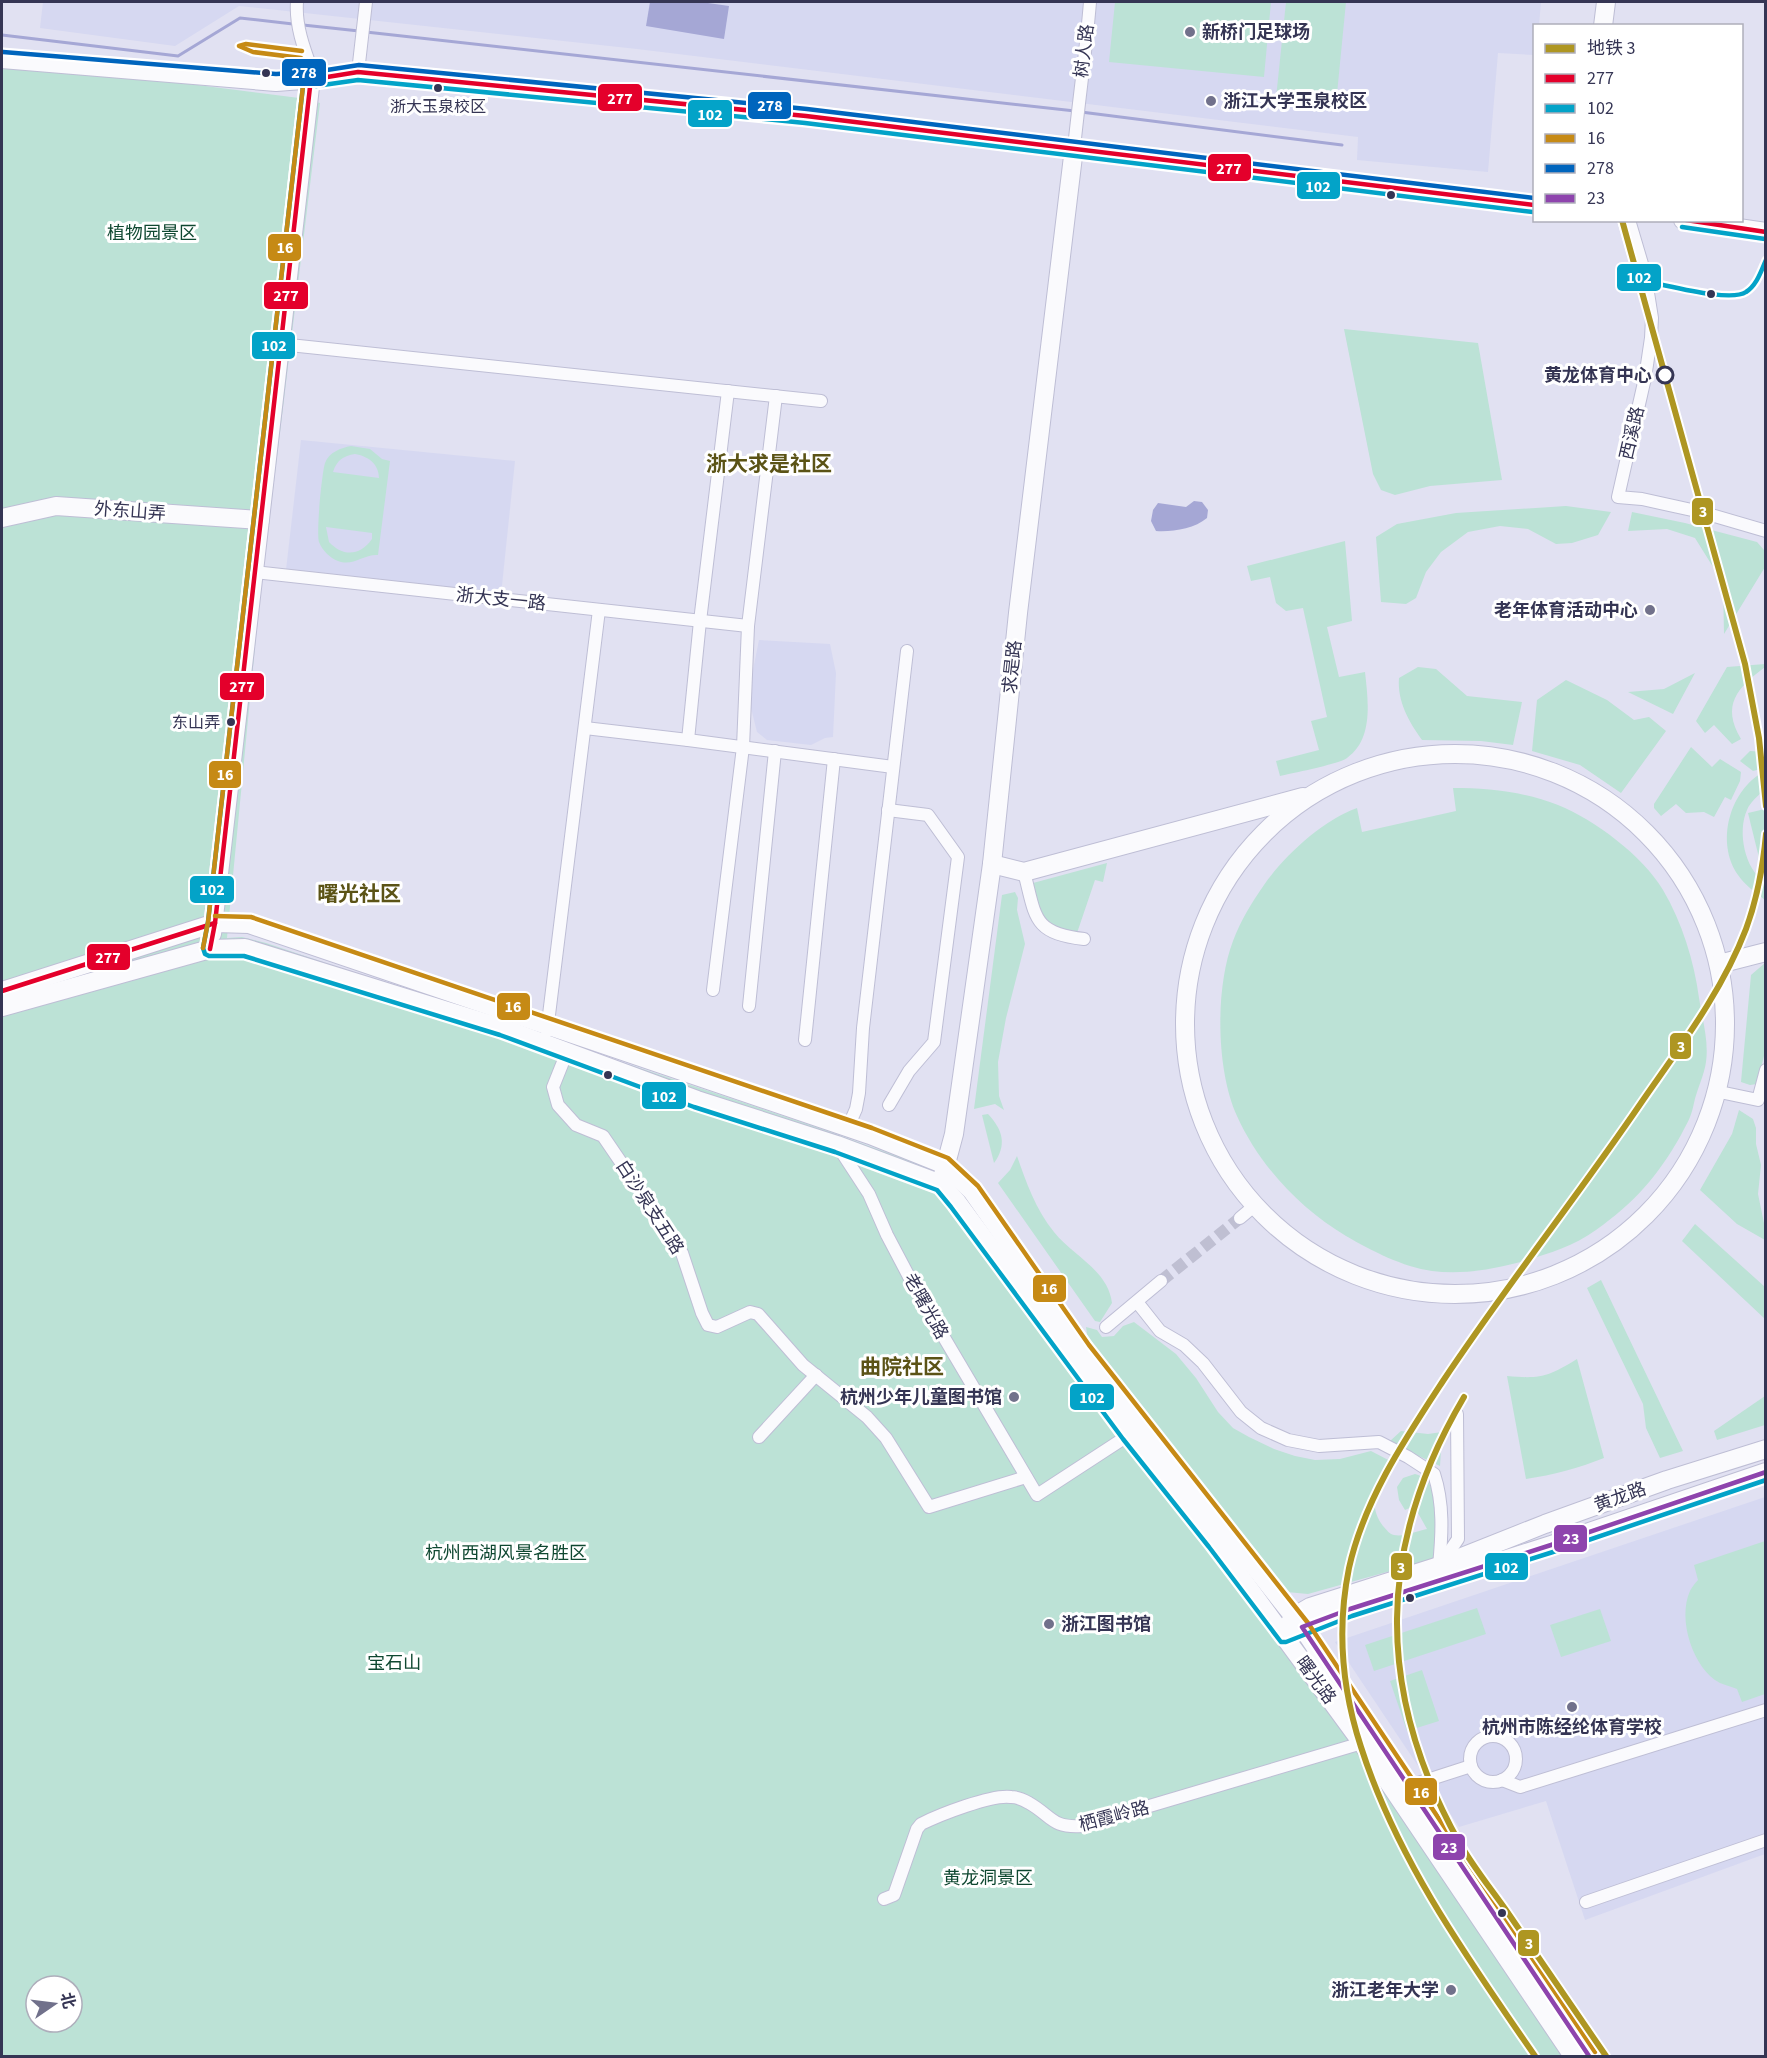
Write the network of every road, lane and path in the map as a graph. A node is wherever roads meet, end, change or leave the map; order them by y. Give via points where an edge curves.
1 (297, 2) edge
2 (366, 2) edge
3 (1084, 2) edge
4 (1090, 2) edge
5 (1606, 2) edge
6 (1603, 24) edge
7 (2, 59) edge
8 (358, 72) junction
9 (315, 79) junction
10 (1080, 87) junction
11 (1075, 140) junction
12 (1533, 205) edge
13 (1630, 222) edge
14 (1697, 222) edge
15 (1766, 232) edge
16 (280, 344) junction
17 (728, 391) junction
18 (776, 396) junction
19 (821, 401) dead end
20 (2, 518) edge
21 (260, 520) junction
22 (1766, 531) edge
23 (254, 572) junction
24 (599, 610) junction
25 (700, 621) junction
26 (748, 626) junction
27 (906, 651) dead end
28 (585, 728) junction
29 (688, 740) junction
30 (743, 747) junction
31 (775, 751) junction
32 (834, 759) junction
33 (893, 767) junction
34 (1310, 796) junction
35 (888, 810) junction
36 (992, 864) junction
37 (1024, 872) junction
38 (215, 923) junction
39 (1084, 939) dead end
40 (210, 949) junction
41 (1766, 952) edge
42 (1719, 964) junction
43 (713, 990) dead end
44 (2, 991) edge
45 (749, 1006) dead end
46 (2, 1007) edge
47 (549, 1026) junction
48 (806, 1040) dead end
49 (543, 1043) junction
50 (567, 1052) junction
51 (1766, 1070) edge
52 (1716, 1091) junction
53 (889, 1105) dead end
54 (848, 1127) junction
55 (837, 1145) junction
56 (945, 1165) junction
57 (941, 1184) junction
58 (1161, 1281) tunnel mouth
59 (1137, 1302) junction
60 (1106, 1327) dead end
61 (816, 1376) junction
62 (1457, 1414) dead end
63 (1129, 1435) junction
64 (759, 1437) dead end
65 (1766, 1449) edge
66 (1766, 1472) edge
67 (1683, 1475) junction
68 (1026, 1477) junction
69 (1692, 1497) junction
70 (1439, 1566) junction
71 (1297, 1622) junction
72 (1283, 1635) junction
73 (1764, 1714) edge
74 (1362, 1743) junction
75 (1471, 1766) junction
76 (1502, 1780) junction
77 (1409, 1786) junction
78 (1766, 1840) edge
79 (884, 1899) dead end
80 (1586, 1902) dead end
81 (1573, 2056) edge
82 (1589, 2056) edge

1 - 9 street via 297,17
2 - 8 street
3 - 10 street, 树人路
4 - 10 street, 树人路
5 - 6 main road
7 - 9 main road via 276,82
8 - 9 main road
8 - 11 main road
9 - 16 main road via 310,87
10 - 11 street
11 - 12 main road
11 - 36 main road, 求是路
13 - 22 street, 西溪路 via 1645,274 1652,318 1645,378 1618,497 1701,512
14 - 15 main road
16 - 17 street
16 - 21 main road
17 - 18 street
17 - 25 street
18 - 19 street
18 - 26 street
20 - 21 main road, 外东山弄 via 56,506
21 - 23 main road
23 - 24 street, 浙大支一路
23 - 38 main road
24 - 25 street, 浙大支一路
24 - 28 street
25 - 26 street, 浙大支一路
25 - 29 street
26 - 30 street
27 - 33 street
28 - 29 street
28 - 47 street
29 - 30 street
30 - 31 street
30 - 43 street
31 - 32 street
31 - 45 street
32 - 33 street
32 - 48 street
33 - 35 street
34 - 37 main road
34 - 42 main road via 1407,759 1449,754 1514,759 1554,770 1595,792 1640,828 1698,905
34 - 52 main road via 1251,842 1218,894 1185,985 1184,1044 1196,1101 1246,1213 1307,1251 1394,1288 1432,1294 1483,1294 1530,1286 1591,1257 1650,1214 1680,1175 1709,1115
35 - 53 street via 928,815 958,857 934,1042 909,1071
35 - 54 street via 859,1093
36 - 37 main road
36 - 56 main road, 求是路 via 954,1134
37 - 39 street via 1041,925 1057,935
38 - 40 main road
38 - 44 main road, 曙光路
38 - 47 main road, 曙光路 via 249,924
40 - 46 main road, 曙光路
40 - 49 main road, 曙光路 via 245,948
41 - 42 main road
42 - 52 main road via 1725,1017
47 - 49 street
47 - 54 main road, 曙光路
49 - 50 main road, 曙光路
50 - 55 main road, 曙光路 via 697,1100
50 - 61 street, 白沙泉支五路 via 553,1087 558,1105 576,1125 603,1136 682,1253 708,1325 717,1327 750,1312 758,1314
51 - 52 street via 1758,1100
54 - 56 main road, 曙光路
55 - 57 main road, 曙光路
55 - 68 street, 老曙光路 via 869,1194 916,1290
56 - 57 main road, 求是路
56 - 71 main road, 曙光路 via 972,1191 1083,1349
57 - 63 main road, 曙光路
58 - 59 street
59 - 60 street
59 - 70 street via 1160,1331 1184,1345 1203,1363 1240,1412 1261,1428 1288,1440 1319,1446 1378,1442 1434,1474 1441,1505
61 - 64 street
61 - 68 street via 867,1417 886,1438 929,1507
62 - 70 street via 1458,1539
63 - 68 street, 老曙光路 via 1037,1495
63 - 72 main road, 曙光路
65 - 67 main road, 黄龙路
66 - 69 main road, 黄龙路
67 - 69 main road via 1677,1490
67 - 70 main road, 黄龙路
69 - 71 main road, 黄龙路 via 1350,1609
70 - 71 main road, 黄龙路 via 1310,1607
71 - 72 main road
71 - 77 main road, 曙光路
72 - 74 main road, 曙光路
73 - 76 street via 1520,1787
74 - 79 street, 栖霞岭路 via 1082,1826 1055,1823 1028,1803 1012,1797 987,1800 921,1824 894,1895
74 - 81 main road, 曙光路
75 - 76 street via 1474,1773 1487,1781
75 - 76 street via 1471,1751 1480,1739 1502,1737 1516,1755 1513,1770
75 - 77 street
77 - 82 main road, 曙光路
78 - 80 street

